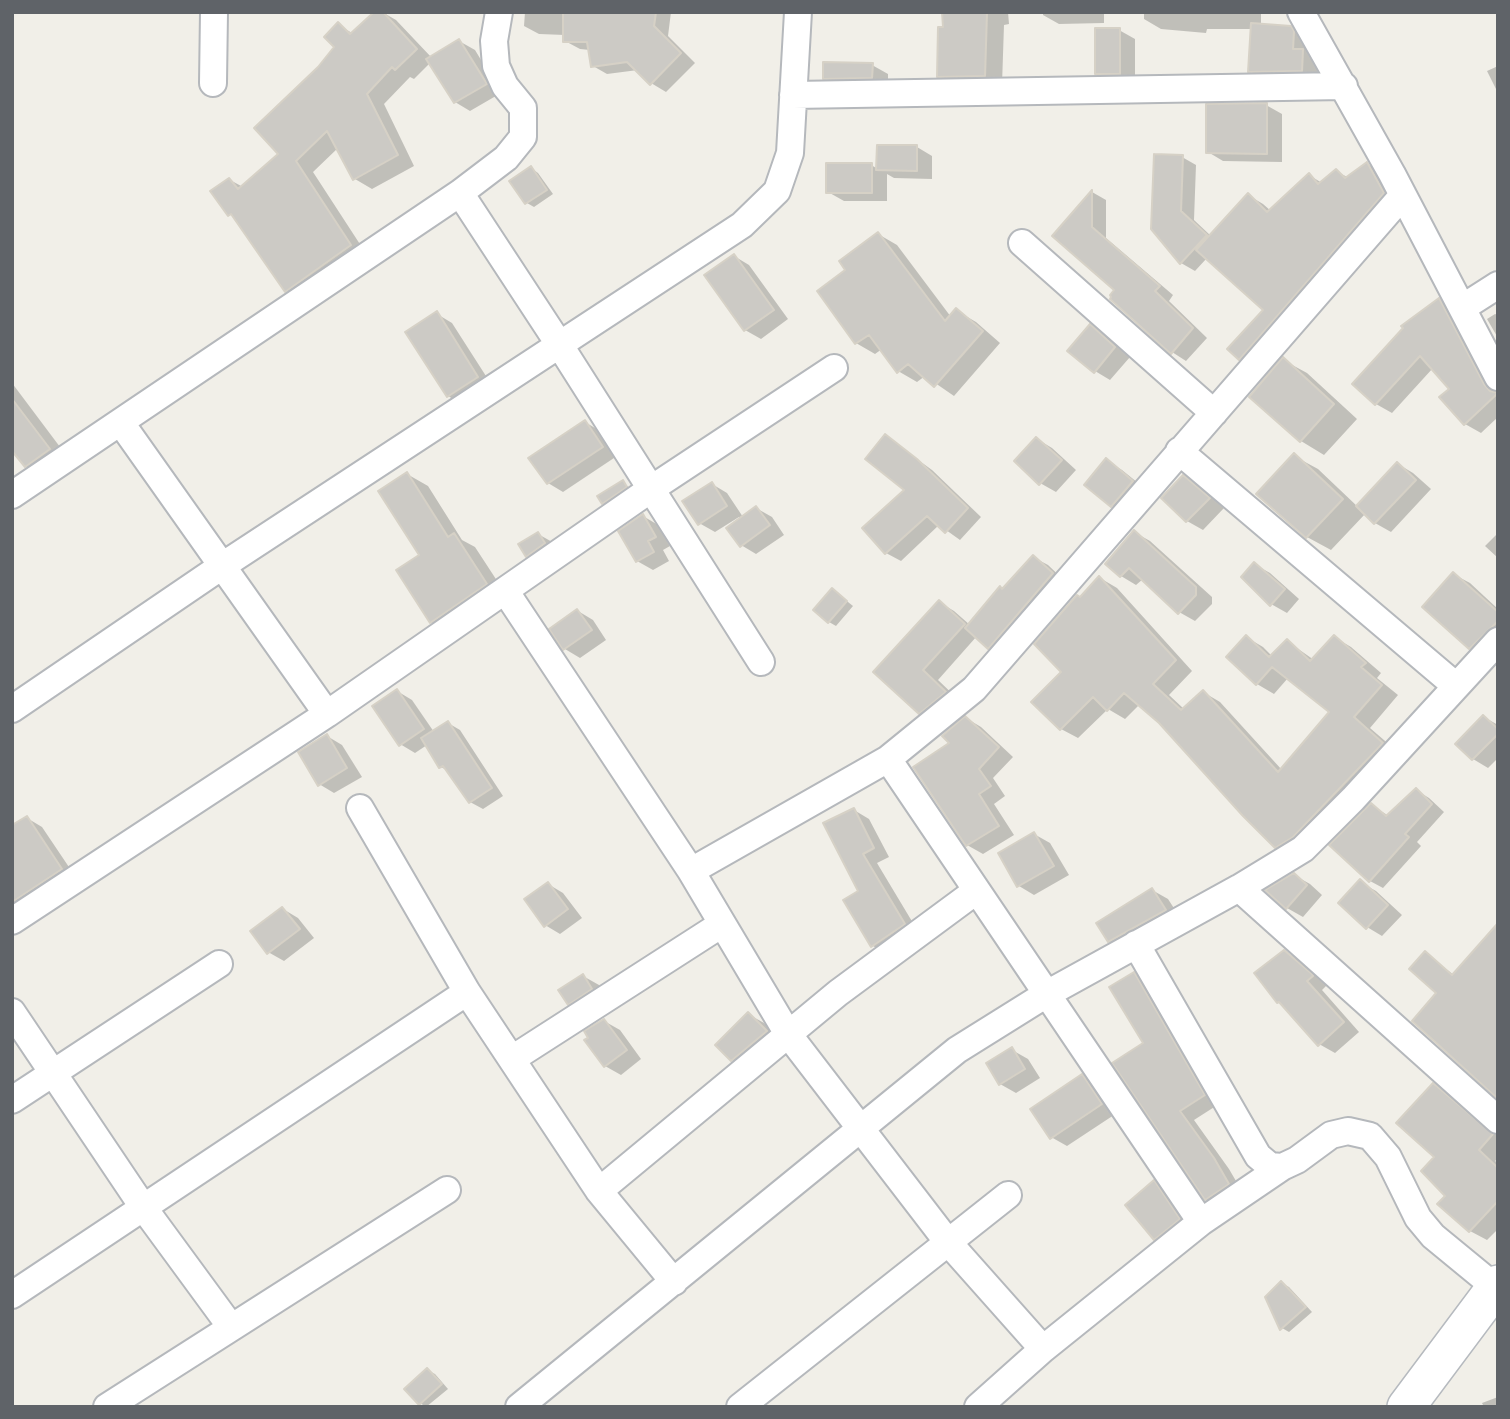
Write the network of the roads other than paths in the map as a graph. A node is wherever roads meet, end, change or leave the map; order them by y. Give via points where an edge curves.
1 (214, 12) edge
2 (499, 12) edge
3 (798, 12) edge
4 (1301, 12) edge
5 (213, 83) dead end
6 (1344, 86) junction
7 (793, 95) junction
8 (460, 193) junction
9 (1403, 195) junction
10 (1022, 243) dead end
11 (1498, 285) edge
12 (1462, 308) junction
13 (559, 344) junction
14 (834, 368) dead end
15 (1498, 377) edge
16 (1214, 413) junction
17 (121, 423) junction
18 (1179, 451) junction
19 (651, 489) junction
20 (12, 495) edge
21 (222, 566) junction
22 (506, 592) junction
23 (1498, 640) edge
24 (761, 662) dead end
25 (1457, 686) junction
26 (12, 709) edge
27 (327, 714) junction
28 (888, 759) junction
29 (360, 808) dead end
30 (691, 871) junction
31 (1239, 888) junction
32 (976, 891) junction
33 (12, 921) edge
34 (722, 924) junction
35 (1136, 944) junction
36 (219, 964) dead end
37 (467, 992) junction
38 (1045, 995) junction
39 (12, 1012) edge
40 (788, 1034) junction
41 (512, 1059) junction
42 (53, 1073) junction
43 (12, 1100) edge
44 (1498, 1120) edge
45 (859, 1129) junction
46 (1282, 1167) junction
47 (447, 1190) dead end
48 (598, 1191) junction
49 (1008, 1195) dead end
50 (143, 1207) junction
51 (1200, 1223) junction
52 (947, 1241) junction
53 (674, 1282) junction
54 (1496, 1286) edge
55 (12, 1295) edge
56 (231, 1327) junction
57 (1042, 1349) junction
58 (107, 1407) edge
59 (519, 1407) edge
60 (740, 1407) edge
61 (978, 1407) edge
62 (1406, 1407) edge

1 - 5 street
2 - 8 street via 496,66 523,108 523,137 506,158
3 - 7 street
4 - 6 street
6 - 7 street
6 - 9 street
7 - 13 street via 790,153 777,191 742,225
8 - 13 street
8 - 17 street
9 - 12 street
9 - 16 street
10 - 16 street
11 - 12 street
12 - 15 street
13 - 19 street
13 - 21 street
14 - 19 street
16 - 18 street
17 - 20 street
17 - 21 street
18 - 25 street
18 - 28 street via 974,689
19 - 22 street
19 - 24 street
21 - 26 street
21 - 27 street
22 - 27 street
22 - 30 street
23 - 25 street
25 - 31 street via 1303,849
27 - 33 street
28 - 30 street
28 - 32 street
29 - 37 street
30 - 34 street
31 - 35 street
31 - 44 street
32 - 38 street
32 - 40 street
34 - 40 street
34 - 41 street
35 - 38 street
35 - 46 street via 1258,1156 1270,1166
36 - 42 street
37 - 41 street
37 - 50 street
38 - 45 street via 957,1050
38 - 51 street
39 - 42 street
40 - 45 street
40 - 48 street
41 - 48 street
42 - 43 street
42 - 50 street
45 - 52 street
45 - 53 street
46 - 51 street
46 - 54 street via 1331,1135 1348,1130 1370,1136 1388,1157 1418,1218 1433,1236
47 - 56 street
48 - 53 street
49 - 52 street
50 - 55 street
50 - 56 street
51 - 57 street
52 - 57 street
52 - 60 street
53 - 59 street
54 - 62 street
56 - 58 street
57 - 61 street

